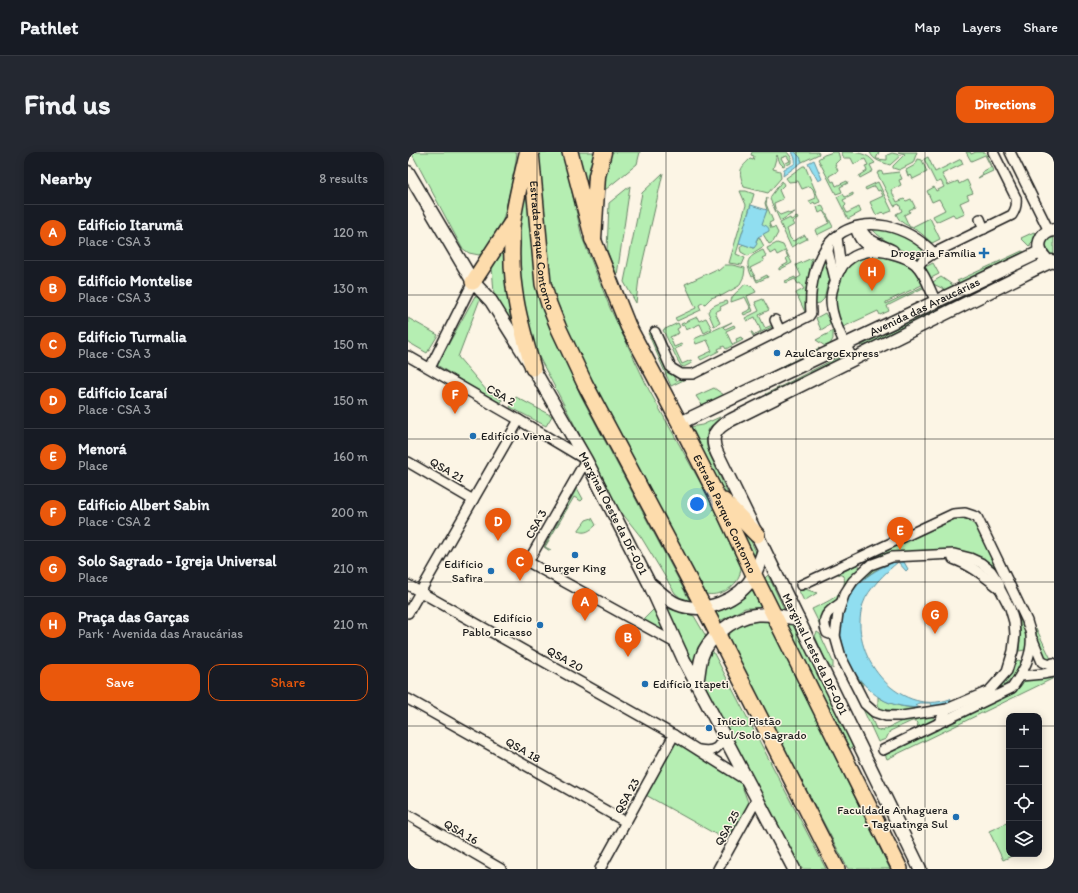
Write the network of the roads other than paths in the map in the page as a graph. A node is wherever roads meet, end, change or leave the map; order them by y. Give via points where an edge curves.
1 (528, 152) edge
2 (531, 152) edge
3 (570, 152) edge
4 (602, 152) edge
5 (994, 152) edge
6 (1010, 152) edge
7 (408, 172) edge
8 (983, 218) dead end
9 (512, 221) junction
10 (861, 226) junction
11 (987, 228) junction
12 (1052, 230) edge
13 (593, 239) junction
14 (833, 240) junction
15 (888, 252) junction
16 (1040, 252) junction
17 (934, 253) junction
18 (910, 261) junction
19 (1054, 262) edge
20 (918, 267) junction
21 (838, 274) junction
22 (473, 282) junction
23 (936, 302) junction
24 (777, 319) dead end
25 (782, 330) junction
26 (655, 332) dead end
27 (844, 345) junction
28 (408, 356) edge
29 (853, 360) junction
30 (430, 368) junction
31 (533, 368) junction
32 (519, 420) junction
33 (680, 423) junction
34 (713, 438) joint
35 (586, 460) junction
36 (408, 462) edge
37 (715, 492) junction
38 (473, 500) junction
39 (757, 535) junction
40 (764, 550) junction
41 (754, 575) junction
42 (649, 584) junction
43 (408, 585) edge
44 (801, 585) dead end
45 (420, 592) junction
46 (704, 608) junction
47 (408, 613) edge
48 (774, 614) junction
49 (798, 619) junction
50 (717, 634) junction
51 (1031, 636) junction
52 (677, 644) junction
53 (1054, 666) edge
54 (1054, 672) edge
55 (1021, 676) junction
56 (697, 684) junction
57 (408, 699) edge
58 (947, 709) junction
59 (938, 724) junction
60 (723, 732) junction
61 (674, 735) junction
62 (696, 749) junction
63 (883, 750) dead end
64 (747, 781) junction
65 (757, 799) junction
66 (408, 815) edge
67 (626, 822) junction
68 (502, 869) edge
69 (600, 869) edge
70 (718, 869) edge
71 (794, 869) edge
72 (837, 869) edge
73 (900, 869) edge
74 (920, 869) edge

1 - 9 highway
2 - 46 highway, Estrada Parque Contorno via 543,284 549,304 585,384
3 - 13 highway, Estrada Parque Contorno
4 - 13 highway via 597,176
5 - 11 street via 1017,204 1012,215
6 - 12 street
7 - 22 main road, Marginal Oeste da DF-001
8 - 11 street
9 - 22 highway
9 - 31 highway via 513,291
10 - 14 street
10 - 15 street via 858,238 867,246
10 - 17 street via 880,225 898,228 926,245
10 - 18 street via 876,237 876,242 909,257
11 - 17 street
12 - 16 main road via 1045,233 1039,242
13 - 33 highway, Estrada Parque Contorno via 628,326
14 - 21 street
14 - 25 street via 814,272 811,313
15 - 18 street
15 - 21 street via 872,250 857,254 847,261
16 - 19 main road via 1047,260
16 - 23 main road, Avenida das Araucárias
17 - 20 street
18 - 20 street
19 - 29 main road, Avenida das Araucárias
20 - 23 street
21 - 27 street via 831,300
22 - 30 street
22 - 31 main road, Marginal Oeste da DF-001 via 491,301
23 - 27 main road, Avenida das Araucárias
24 - 25 street
25 - 26 street via 687,375 671,368
27 - 29 street
27 - 33 main road, Avenida das Araucárias
28 - 30 street, CSA 2
29 - 34 main road, Avenida das Araucárias via 721,425
30 - 32 street, CSA 2
31 - 35 main road, Marginal Oeste da DF-001
32 - 35 street
32 - 38 street
33 - 37 highway, Estrada Parque Contorno
34 - 39 main road, Marginal Leste da DF-001 via 714,447
35 - 42 main road, Marginal Oeste da DF-001
35 - 52 street, CSA 3 via 528,562
36 - 38 street, QSA 21
37 - 39 highway
37 - 41 highway, Estrada Parque Contorno
38 - 45 street
39 - 40 main road, Marginal Leste da DF-001
40 - 41 main road
40 - 49 main road, Marginal Leste da DF-001
41 - 46 main road via 741,591 728,600
41 - 48 highway, Estrada Parque Contorno
42 - 46 main road via 675,603 689,608
42 - 52 main road, Marginal Oeste da DF-001
43 - 45 street, QSA 20
44 - 51 street via 953,514 965,513 977,517 1020,606
45 - 47 street
45 - 61 street, QSA 20
46 - 50 highway, Estrada Parque Contorno
48 - 49 main road
48 - 50 main road via 750,615 733,622
48 - 73 highway, Estrada Parque Contorno
49 - 74 main road, Marginal Leste da DF-001
50 - 56 main road via 702,656
50 - 72 highway, Estrada Parque Contorno
51 - 53 street via 1042,662
51 - 55 street via 1030,654
52 - 56 main road, Marginal Oeste da DF-001
54 - 55 street
55 - 59 street via 1012,688
56 - 60 main road, Marginal Oeste da DF-001
57 - 67 street, QSA 18
58 - 58 street via 989,691 1007,671 1013,651 1014,622 1000,584 991,571 981,563 954,554 892,556 870,565 848,588 841,603 835,636 841,657 866,704 874,712 886,716
58 - 59 street
59 - 63 street
60 - 62 street via 722,743 716,749
60 - 64 main road, Marginal Oeste da DF-001
61 - 62 street, QSA 20
61 - 67 street, QSA 23
62 - 64 street, QSA 20
64 - 65 main road, Marginal Oeste da DF-001
65 - 70 street, QSA 25
65 - 71 main road, Marginal Oeste da DF-001
66 - 68 street, QSA 16
67 - 69 street, QSA 23

